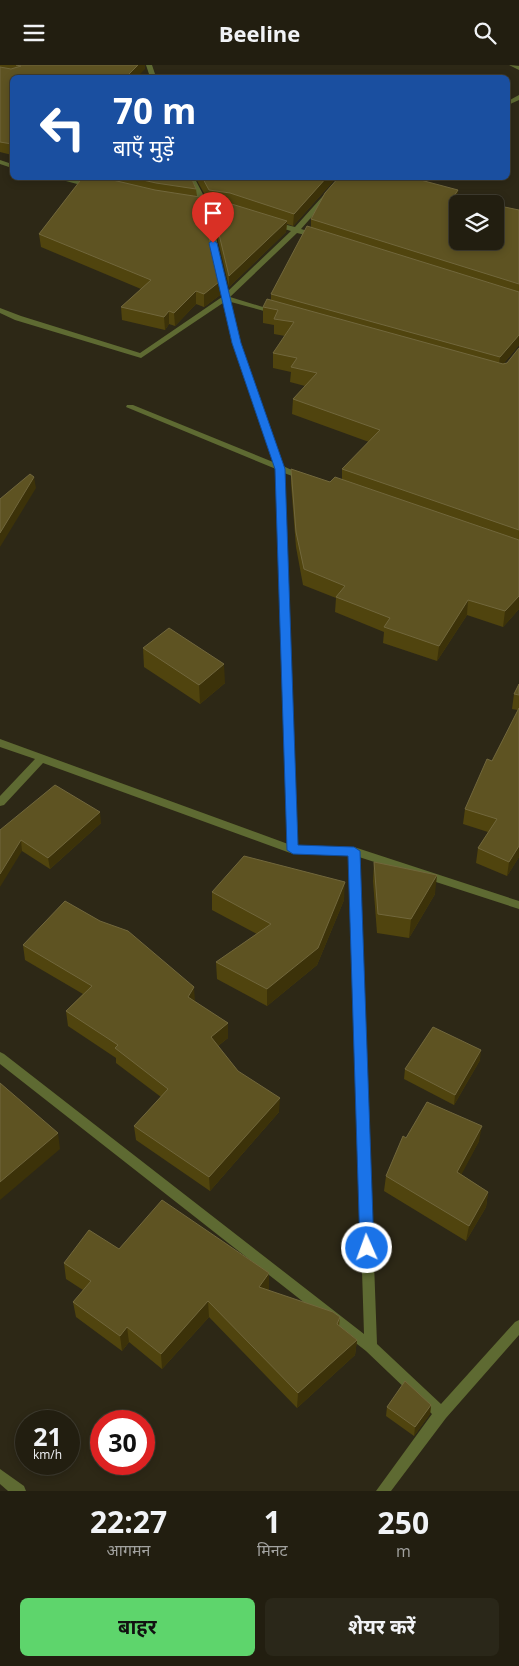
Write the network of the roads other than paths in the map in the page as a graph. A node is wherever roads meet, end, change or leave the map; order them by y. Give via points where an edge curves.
1 (512, 65) edge
2 (519, 67) edge
3 (66, 180) edge
4 (192, 180) edge
5 (341, 180) edge
6 (99, 188) edge
7 (195, 205) edge
8 (208, 207) junction
9 (268, 221) edge
10 (296, 230) junction
11 (324, 239) edge
12 (225, 298) junction
13 (0, 310) edge
14 (282, 314) edge
15 (130, 407) dead end
16 (280, 469) junction
17 (317, 481) edge
18 (0, 743) edge
19 (42, 758) junction
20 (0, 802) edge
21 (293, 850) junction
22 (354, 851) junction
23 (519, 905) edge
24 (0, 1057) edge
25 (519, 1326) edge
26 (371, 1347) junction
27 (441, 1413) junction
28 (0, 1476) edge
29 (20, 1491) edge
30 (383, 1491) edge

1 - 2 street
3 - 6 street
4 - 8 street
5 - 10 street
7 - 8 street
8 - 12 street
9 - 10 street
10 - 11 street
10 - 12 street
12 - 13 street via 141,356
12 - 14 street
12 - 16 street via 236,343
15 - 16 street
16 - 17 street
16 - 21 street
18 - 19 street
19 - 20 street
19 - 21 street
21 - 22 street
22 - 23 street
22 - 26 street
24 - 26 street
25 - 27 street
26 - 27 street
27 - 30 street
28 - 29 street

